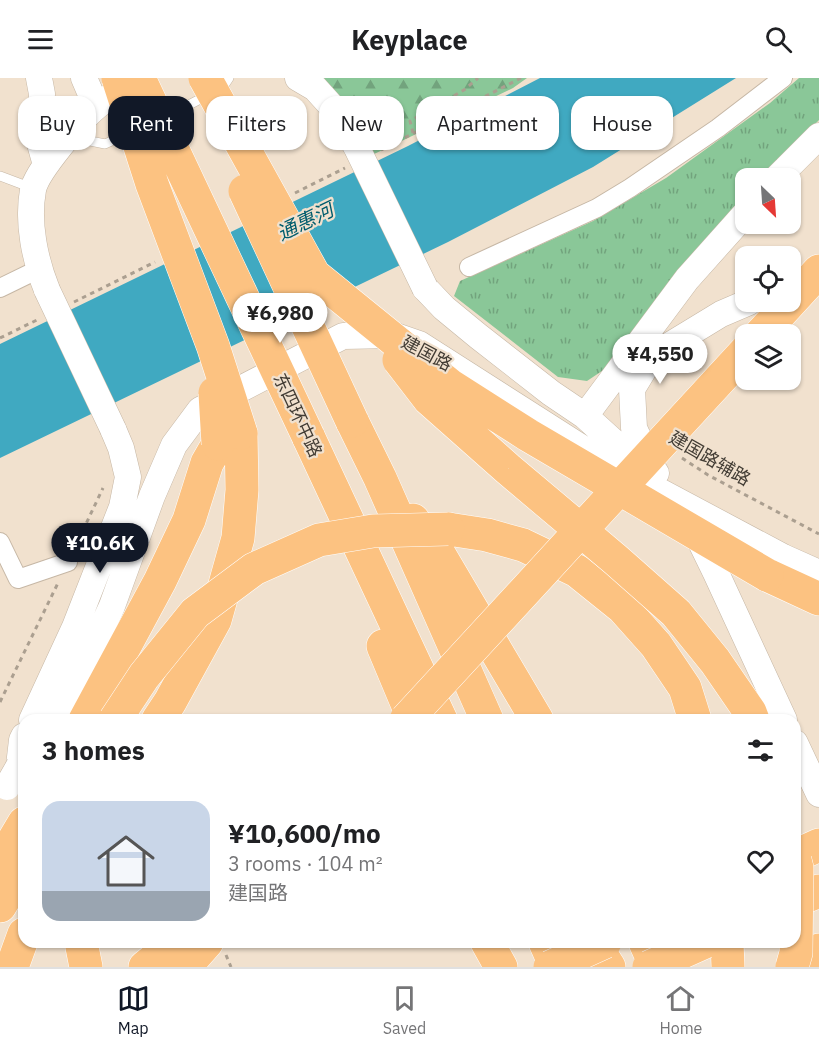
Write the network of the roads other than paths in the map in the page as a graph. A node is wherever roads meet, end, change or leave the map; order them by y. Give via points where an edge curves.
1 (39, 78) edge
2 (84, 78) edge
3 (118, 78) edge
4 (139, 78) edge
5 (192, 78) edge
6 (205, 78) edge
7 (229, 78) edge
8 (298, 78) edge
9 (783, 78) edge
10 (92, 96) edge
11 (96, 106) edge
12 (819, 136) edge
13 (96, 142) edge
14 (58, 150) edge
15 (46, 165) junction
16 (787, 168) edge
17 (0, 176) edge
18 (33, 188) junction
19 (735, 225) edge
20 (469, 267) dead end
21 (819, 270) edge
22 (801, 278) edge
23 (43, 279) junction
24 (0, 288) edge
25 (735, 308) edge
26 (366, 316) junction
27 (770, 324) edge
28 (735, 363) edge
29 (585, 416) junction
30 (229, 438) junction
31 (322, 465) junction
32 (381, 478) junction
33 (681, 503) junction
34 (0, 542) edge
35 (68, 562) dead end
36 (819, 573) edge
37 (819, 599) edge
38 (35, 714) edge
39 (58, 714) edge
40 (88, 714) edge
41 (119, 714) edge
42 (162, 714) edge
43 (411, 714) edge
44 (412, 714) edge
45 (438, 714) edge
46 (484, 714) edge
47 (533, 714) edge
48 (693, 714) edge
49 (751, 714) edge
50 (781, 714) edge
51 (801, 756) edge
52 (18, 757) edge
53 (13, 778) edge
54 (819, 794) edge
55 (18, 833) edge
56 (819, 845) edge
57 (801, 855) edge
58 (0, 862) edge
59 (18, 876) edge
60 (819, 891) edge
61 (801, 898) edge
62 (0, 906) edge
63 (19, 948) edge
64 (82, 948) edge
65 (169, 948) edge
66 (202, 948) edge
67 (490, 948) edge
68 (514, 948) edge
69 (548, 948) edge
70 (592, 948) edge
71 (597, 948) edge
72 (648, 948) edge
73 (692, 948) edge
74 (727, 948) edge
75 (796, 948) edge
76 (819, 950) edge
77 (12, 967) edge
78 (86, 967) edge
79 (145, 967) edge
80 (185, 967) edge
81 (501, 967) edge
82 (522, 967) edge
83 (550, 967) edge
84 (556, 967) edge
85 (609, 967) edge
86 (649, 967) edge
87 (656, 967) edge
88 (728, 967) edge
89 (792, 967) edge
90 (811, 967) edge

1 - 15 street via 39,140
2 - 10 street
3 - 30 highway, bridge via 152,184 213,346
4 - 11 street
4 - 31 highway, 东四环中路, bridge
5 - 32 highway, bridge
6 - 26 highway, bridge via 314,275
7 - 13 lane via 223,87 166,117 105,144
8 - 29 street, bridge via 315,88 334,109 425,288 478,336
9 - 20 street via 718,129 597,208
12 - 16 street
14 - 15 street
15 - 18 street
17 - 18 lane
18 - 23 street via 31,221
19 - 29 street via 687,279
21 - 22 street
21 - 27 highway
23 - 24 street
23 - 38 street, bridge via 121,448 128,477 122,507 75,627
25 - 33 street via 652,356 632,389 634,428 652,468
26 - 37 highway, bridge via 451,386 528,435 767,575
26 - 49 highway, bridge via 429,399 676,613
28 - 44 highway, bridge
29 - 33 street
30 - 40 highway via 207,463 189,520
30 - 42 highway via 242,490 238,538 215,620
31 - 43 highway via 354,578
31 - 45 highway, 东四环中路
32 - 46 highway
32 - 47 highway via 439,554
33 - 36 street, 建国路
33 - 39 street, 建国路 via 599,459 419,344 393,335 343,336 200,410 174,445 112,606 70,698
33 - 50 street
34 - 35 street via 18,579
41 - 48 highway, bridge via 195,613 254,569 319,540 373,531 448,529 523,545 577,571 623,608 656,645 685,688
51 - 54 street
52 - 53 street
55 - 58 highway
56 - 57 highway
59 - 62 highway
60 - 61 highway
63 - 77 highway
64 - 78 highway
65 - 79 highway
66 - 80 highway
67 - 81 highway
68 - 82 highway
69 - 84 highway
70 - 83 highway, bridge
71 - 85 highway
72 - 87 highway
73 - 86 highway, bridge
74 - 88 highway
75 - 89 highway, bridge
76 - 90 highway

